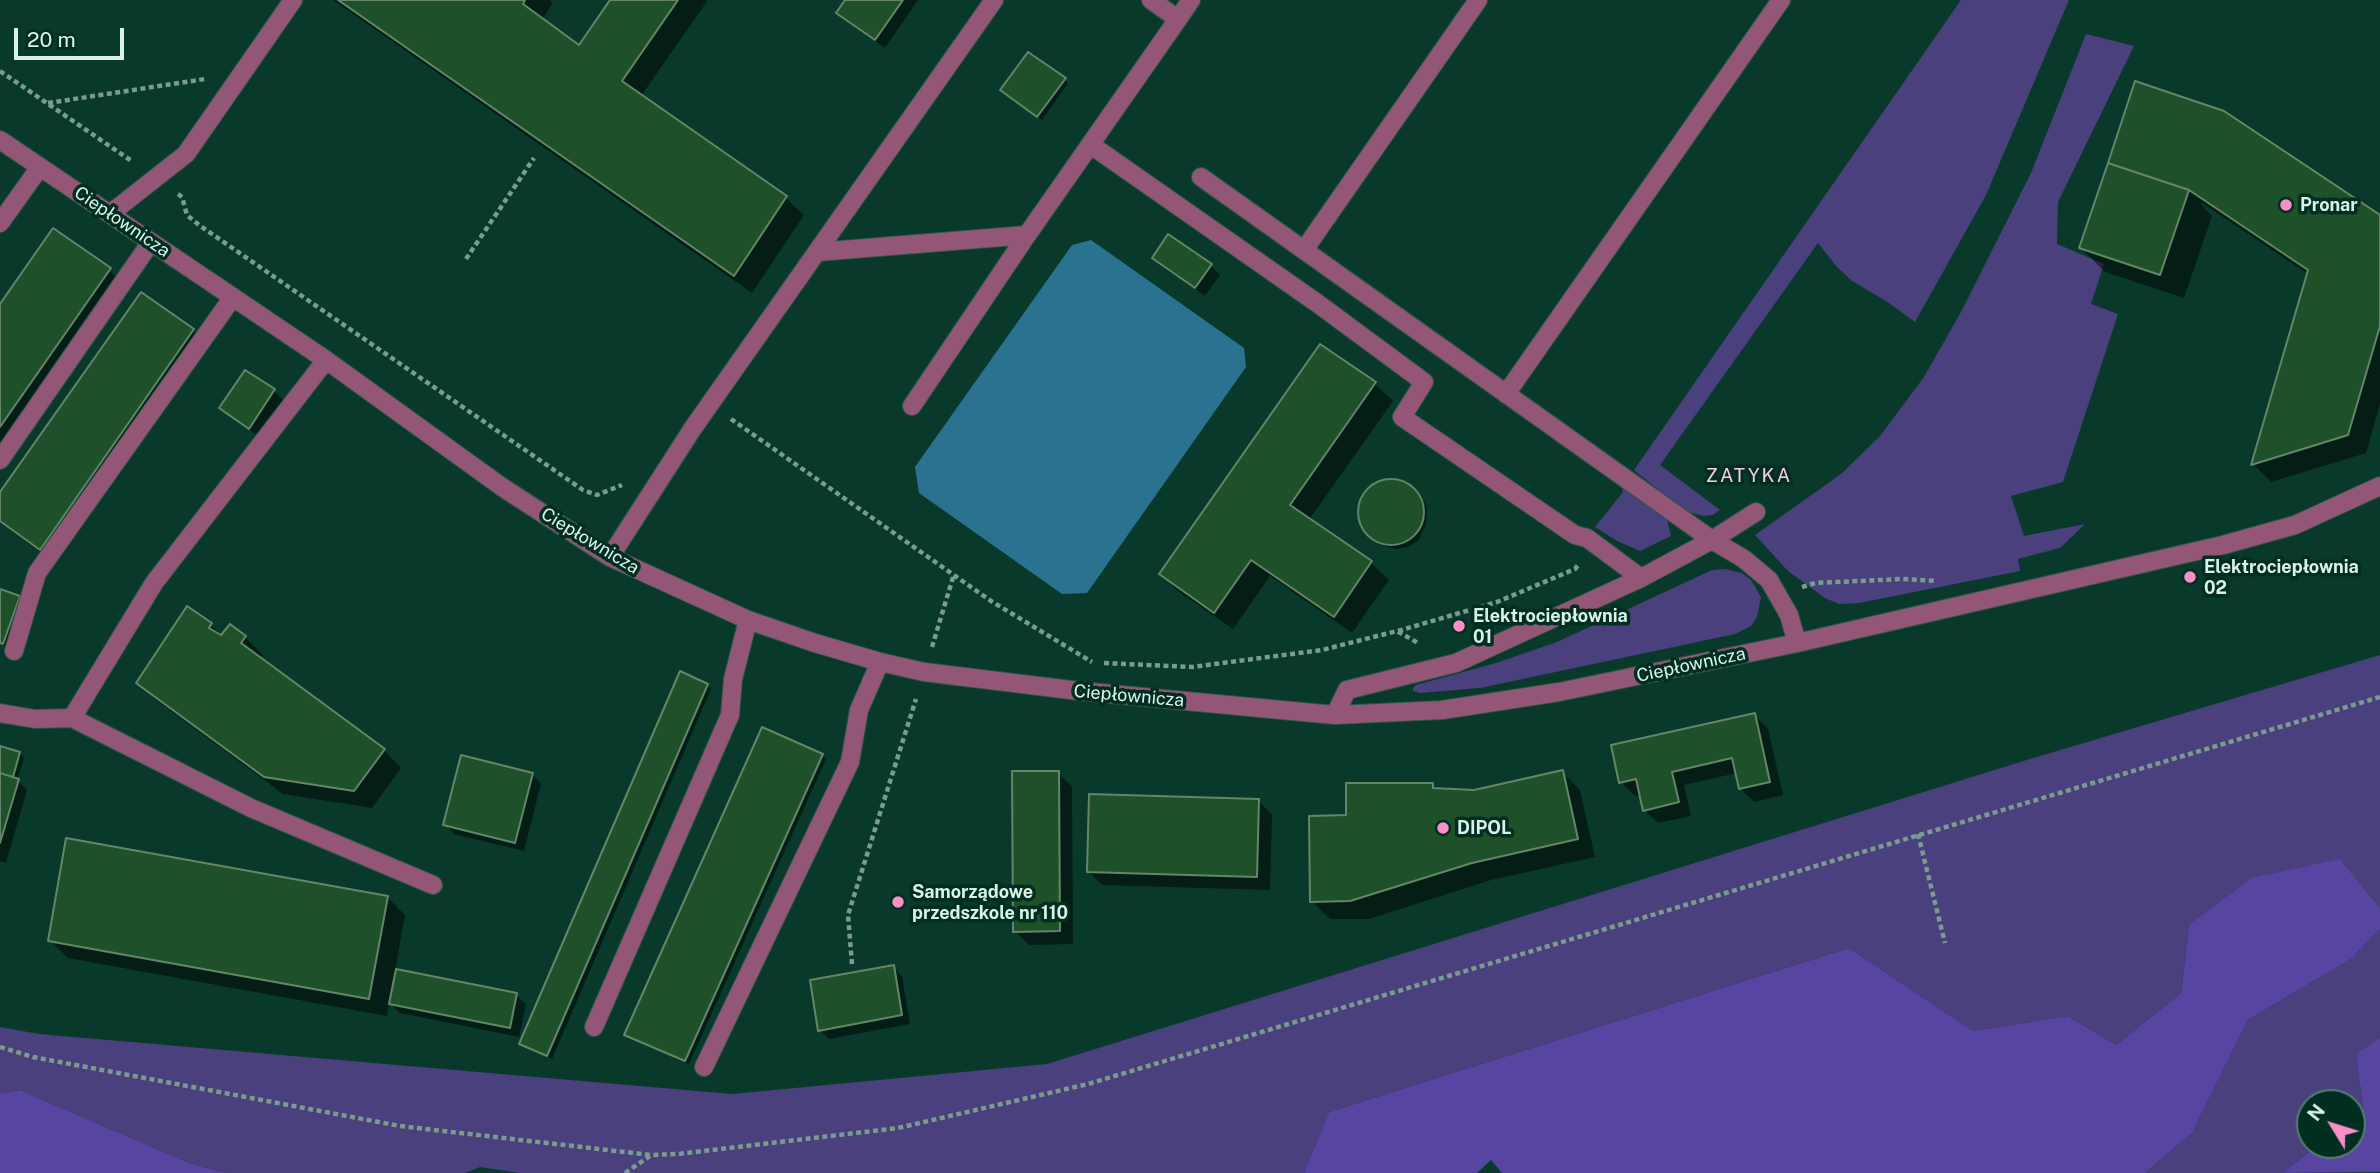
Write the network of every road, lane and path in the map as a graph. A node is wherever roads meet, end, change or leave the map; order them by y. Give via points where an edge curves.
1 (293, 0) edge
2 (993, 0) edge
3 (1151, 0) edge
4 (1191, 0) edge
5 (1478, 0) edge
6 (1782, 0) edge
7 (1178, 19) junction
8 (0, 71) edge
9 (227, 96) junction
10 (47, 103) junction
11 (0, 139) edge
12 (1091, 145) junction
13 (534, 158) dead end
14 (40, 167) junction
15 (155, 177) junction
16 (1201, 177) dead end
17 (111, 213) junction
18 (0, 223) edge
19 (1027, 235) junction
20 (152, 242) junction
21 (1304, 250) junction
22 (817, 252) junction
23 (466, 259) dead end
24 (233, 297) junction
25 (326, 360) junction
26 (1506, 394) junction
27 (710, 404) junction
28 (912, 406) dead end
29 (0, 460) edge
30 (622, 485) dead end
31 (2380, 486) edge
32 (1756, 512) dead end
33 (1712, 540) junction
34 (610, 557) junction
35 (1584, 559) dead end
36 (954, 574) junction
37 (1641, 578) junction
38 (1938, 581) dead end
39 (1778, 593) junction
40 (748, 620) junction
41 (1397, 631) junction
42 (1797, 643) junction
43 (14, 651) dead end
44 (880, 662) junction
45 (1456, 663) junction
46 (924, 672) junction
47 (2380, 697) edge
48 (0, 713) edge
49 (1335, 715) junction
50 (72, 718) junction
51 (1918, 834) junction
52 (433, 885) dead end
53 (1945, 943) dead end
54 (852, 964) dead end
55 (594, 1027) dead end
56 (0, 1047) edge
57 (704, 1067) dead end
58 (651, 1155) junction
59 (625, 1173) edge

1 - 9 street
2 - 22 street
3 - 7 street
4 - 7 street
5 - 21 street
6 - 26 street
7 - 12 street
8 - 10 path
9 - 10 path via 203,78
9 - 15 street via 186,154
10 - 15 path
11 - 14 street, Ciepłownicza
12 - 19 street
12 - 37 street via 1424,382 1402,417
13 - 23 path
14 - 17 street, Ciepłownicza
14 - 18 street
15 - 17 street
15 - 30 path via 183,197 187,215 199,225 583,491 597,495
16 - 21 street
17 - 20 street, Ciepłownicza
19 - 22 street
19 - 28 street
20 - 24 street, Ciepłownicza
20 - 29 street
21 - 26 street
22 - 27 street
24 - 25 street, Ciepłownicza
24 - 43 street via 37,573
25 - 34 street, Ciepłownicza via 502,487
25 - 50 street via 154,583
26 - 33 street
27 - 34 street
27 - 36 path
31 - 42 street, Ciepłownicza via 2260,536
32 - 33 street
33 - 37 street
33 - 39 street via 1744,559
34 - 40 street, Ciepłownicza
35 - 41 path via 1575,569 1496,602
36 - 41 path via 1089,662 1192,667 1322,650
36 - 46 path
37 - 45 street
38 - 39 path via 1815,583
39 - 42 street
40 - 44 street, Ciepłownicza
40 - 55 street via 733,679 730,715
41 - 45 path
42 - 49 street, Ciepłownicza via 1559,692 1442,710
44 - 46 street, Ciepłownicza
44 - 57 street via 859,710 850,762
45 - 49 street via 1347,690
46 - 49 street, Ciepłownicza
46 - 54 path via 848,915
47 - 51 path
48 - 50 street
50 - 52 street via 251,808
51 - 53 path
51 - 58 path via 1088,1084 898,1128
56 - 58 path via 33,1058 400,1126
58 - 59 path

